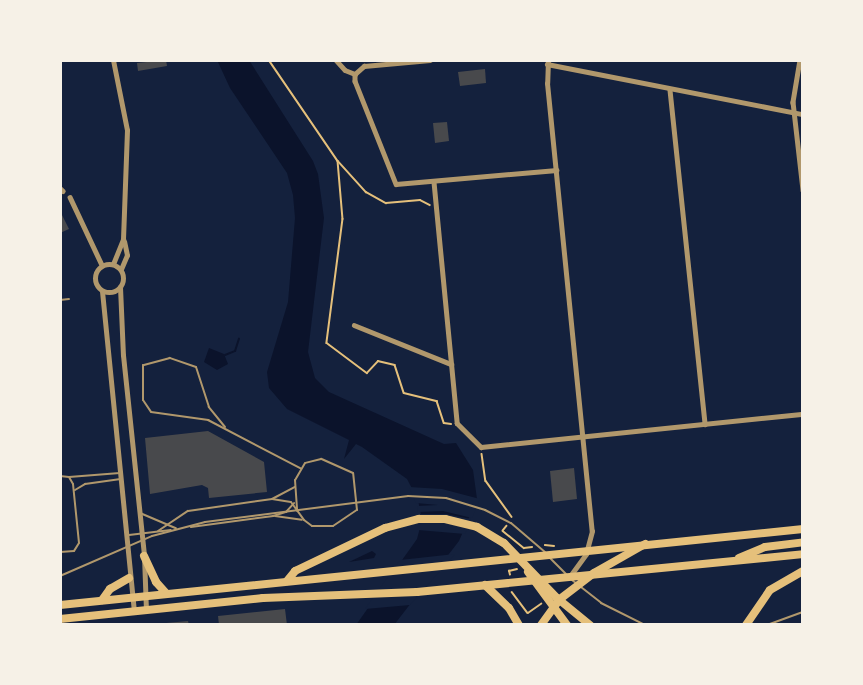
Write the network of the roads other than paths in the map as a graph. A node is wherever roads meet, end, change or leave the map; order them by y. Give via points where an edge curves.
1 (113, 60) edge
2 (336, 60) edge
3 (430, 60) edge
4 (800, 60) edge
5 (548, 62) edge
6 (355, 74) junction
7 (670, 90) junction
8 (794, 112) junction
9 (803, 114) edge
10 (556, 170) junction
11 (434, 182) junction
12 (61, 189) edge
13 (803, 190) edge
14 (70, 197) joint
15 (123, 239) junction
16 (112, 264) junction
17 (102, 265) junction
18 (121, 269) junction
19 (120, 286) junction
20 (102, 291) junction
21 (69, 299) dead end
22 (60, 300) edge
23 (354, 325) dead end
24 (452, 364) junction
25 (803, 414) edge
26 (705, 424) junction
27 (225, 427) junction
28 (583, 437) junction
29 (300, 468) junction
30 (60, 476) edge
31 (121, 476) junction
32 (69, 477) junction
33 (295, 487) junction
34 (75, 490) junction
35 (272, 499) junction
36 (296, 500) junction
37 (294, 504) junction
38 (297, 511) junction
39 (140, 512) junction
40 (273, 516) junction
41 (304, 520) junction
42 (179, 528) junction
43 (803, 529) edge
44 (141, 534) junction
45 (126, 536) junction
46 (152, 536) junction
47 (803, 542) edge
48 (645, 544) junction
49 (587, 550) junction
50 (521, 552) junction
51 (60, 553) edge
52 (803, 554) edge
53 (144, 556) junction
54 (739, 558) junction
55 (594, 573) junction
56 (799, 573) edge
57 (571, 575) junction
58 (60, 576) edge
59 (129, 578) junction
60 (287, 581) junction
61 (485, 585) junction
62 (166, 593) junction
63 (570, 593) junction
64 (144, 596) junction
65 (132, 597) junction
66 (102, 600) junction
67 (60, 605) edge
68 (146, 610) junction
69 (134, 611) junction
70 (803, 612) edge
71 (83, 616) junction
72 (60, 619) edge
73 (77, 625) edge
74 (519, 625) edge
75 (541, 625) edge
76 (554, 625) edge
77 (567, 625) edge
78 (590, 625) edge
79 (643, 625) edge
80 (746, 625) edge
81 (767, 625) edge

1 - 15 street via 127,130
2 - 6 street
3 - 6 street via 364,66
4 - 8 street
5 - 7 street
5 - 10 street
6 - 11 street via 393,180 400,185
7 - 8 street
7 - 26 street
8 - 9 street
8 - 13 street
10 - 11 street
10 - 28 street
11 - 24 street
12 - 14 lane
14 - 17 street
15 - 16 street
15 - 18 street via 127,255
16 - 17 street
16 - 18 street
17 - 20 street via 94,277
18 - 19 street
19 - 20 street via 112,292
19 - 39 street via 123,355
20 - 31 street
21 - 22 lane
23 - 24 street
24 - 28 street via 454,423 483,448
25 - 26 street
26 - 28 street
27 - 27 lane via 204,419 151,412 143,400 143,365 170,358 196,367 209,407
27 - 29 lane
28 - 49 street via 592,531
29 - 33 lane
29 - 41 lane via 308,461 321,459 352,472 358,505 355,513 329,527 315,527
30 - 32 lane
31 - 32 lane
31 - 34 lane
31 - 45 street
32 - 34 lane
33 - 35 lane
33 - 36 lane
34 - 51 lane via 79,543 74,552
35 - 37 lane
35 - 46 lane via 188,511
36 - 37 lane
36 - 38 lane
37 - 38 lane
37 - 40 lane
38 - 41 lane
39 - 42 lane
39 - 44 street
40 - 41 lane
40 - 42 lane
42 - 44 lane
43 - 48 highway
44 - 45 lane
44 - 53 street
45 - 59 street
46 - 58 lane
46 - 79 lane via 221,519 400,497 446,498 511,523 590,595
47 - 54 highway via 765,547
48 - 49 highway
48 - 55 highway
49 - 57 street
49 - 60 highway
50 - 60 highway via 487,532 445,519 408,521 295,571
50 - 77 highway
50 - 78 highway via 557,598
52 - 54 highway
53 - 62 highway
53 - 64 street
54 - 55 highway
55 - 57 highway
55 - 63 highway
56 - 80 highway via 770,590
57 - 61 highway
59 - 65 street
59 - 66 highway
60 - 62 highway
61 - 68 highway via 433,591 263,597
61 - 74 highway via 509,608
62 - 64 highway
63 - 75 highway via 557,602
63 - 76 highway
64 - 65 highway
64 - 68 street
65 - 66 highway
65 - 69 street
66 - 67 highway
68 - 69 highway
69 - 71 highway
70 - 81 lane
71 - 72 highway
71 - 73 highway

